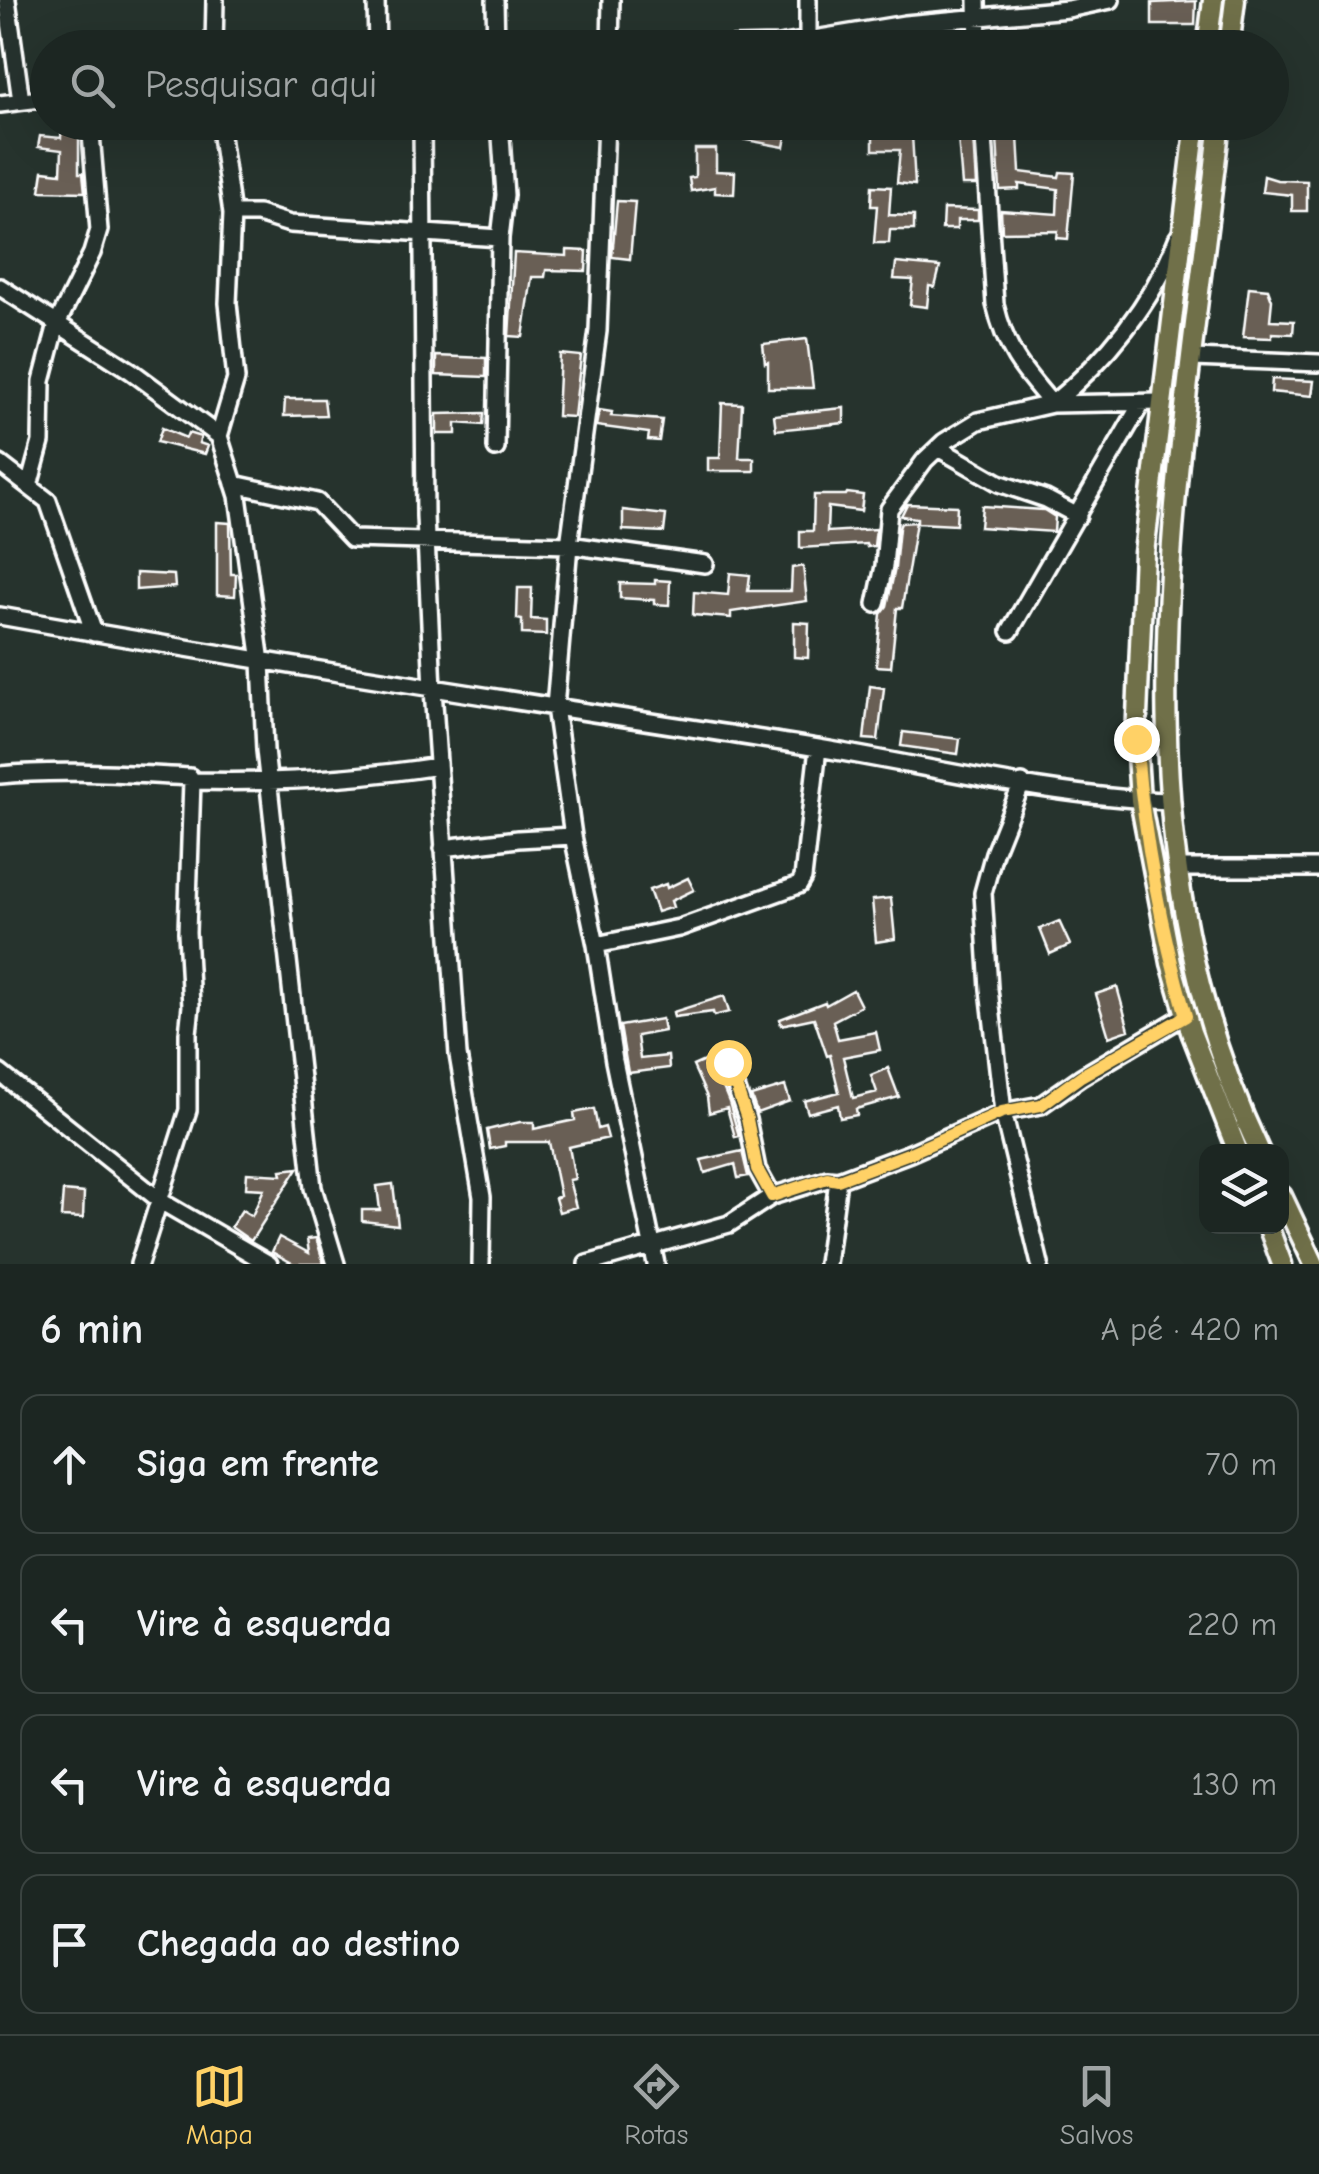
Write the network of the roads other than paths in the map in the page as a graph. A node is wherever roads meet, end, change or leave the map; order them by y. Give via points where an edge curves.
1 (0, 0) edge
2 (9, 0) edge
3 (215, 0) edge
4 (376, 0) edge
5 (495, 0) edge
6 (612, 0) edge
7 (808, 0) edge
8 (977, 0) edge
9 (1111, 0) edge
10 (1213, 0) edge
11 (1235, 0) edge
12 (976, 18) junction
13 (214, 30) edge
14 (377, 30) edge
15 (496, 30) edge
16 (611, 30) edge
17 (808, 30) edge
18 (869, 30) edge
19 (977, 30) edge
20 (1209, 30) edge
21 (1231, 30) edge
22 (30, 101) edge
23 (21, 102) junction
24 (0, 104) edge
25 (92, 140) edge
26 (222, 140) edge
27 (422, 140) edge
28 (501, 140) edge
29 (605, 140) edge
30 (985, 140) edge
31 (1194, 140) edge
32 (1218, 140) edge
33 (232, 214) junction
34 (1184, 220) junction
35 (424, 234) junction
36 (500, 238) junction
37 (0, 287) edge
38 (58, 324) junction
39 (1193, 358) junction
40 (1319, 364) edge
41 (1162, 402) junction
42 (1052, 404) junction
43 (1140, 404) junction
44 (220, 436) junction
45 (496, 448) dead end
46 (938, 448) junction
47 (0, 464) edge
48 (234, 484) junction
49 (28, 486) junction
50 (1078, 516) junction
51 (426, 541) junction
52 (569, 545) junction
53 (705, 564) dead end
54 (876, 604) dead end
55 (0, 616) edge
56 (1010, 631) dead end
57 (94, 633) junction
58 (261, 662) junction
59 (433, 689) junction
60 (555, 708) junction
61 (818, 748) junction
62 (438, 766) junction
63 (0, 775) edge
64 (192, 781) junction
65 (269, 782) junction
66 (1022, 783) junction
67 (1140, 800) junction
68 (1169, 801) junction
69 (573, 836) junction
70 (443, 848) junction
71 (1177, 868) junction
72 (1319, 868) edge
73 (596, 945) junction
74 (1186, 1016) junction
75 (728, 1062) dead end
76 (0, 1073) edge
77 (1002, 1112) junction
78 (1235, 1144) edge
79 (1257, 1144) edge
80 (838, 1180) junction
81 (772, 1196) junction
82 (162, 1202) junction
83 (1289, 1211) edge
84 (1271, 1234) edge
85 (651, 1246) junction
86 (140, 1264) edge
87 (269, 1264) edge
88 (336, 1264) edge
89 (481, 1264) edge
90 (587, 1264) edge
91 (656, 1264) edge
92 (827, 1264) edge
93 (1040, 1264) edge
94 (1282, 1264) edge
95 (1314, 1264) edge

1 - 2 street
2 - 23 street
3 - 13 street
4 - 14 street
5 - 15 street
6 - 16 street
7 - 17 street
8 - 12 street
9 - 12 street
10 - 20 main road
11 - 21 main road
12 - 18 street
12 - 19 street
22 - 23 street
23 - 24 street
25 - 38 street via 99,230
26 - 33 street
27 - 35 street
28 - 36 street
29 - 52 street via 598,331
30 - 42 street via 998,317 1013,358
31 - 34 main road
32 - 39 main road
33 - 35 street
33 - 44 street via 228,303 236,379
34 - 41 main road
34 - 42 street via 1164,273 1126,327 1090,373
35 - 36 street
35 - 51 street
36 - 45 street
37 - 38 street
38 - 44 street
38 - 49 street via 42,381 41,442
39 - 40 street
39 - 68 main road via 1165,639
41 - 43 street
41 - 67 main road via 1137,660
42 - 43 street
42 - 46 street via 978,421
43 - 50 street
44 - 48 street
46 - 50 street via 998,483
46 - 54 street via 889,508
47 - 49 street
48 - 51 street via 317,502 352,539
48 - 58 street
49 - 57 street via 48,501
50 - 56 street
51 - 52 street
51 - 59 street
52 - 53 street
52 - 60 street
55 - 57 street
57 - 58 street
58 - 59 street
58 - 65 street
59 - 60 street
59 - 62 street
60 - 61 street
60 - 69 street
61 - 66 street
61 - 73 street via 799,886 679,928
62 - 65 street
62 - 70 street
63 - 64 street
64 - 65 street
64 - 82 street via 188,1110
65 - 88 street via 312,1188
66 - 67 street
66 - 77 street via 983,893
67 - 68 street
67 - 74 main road
68 - 71 main road
69 - 70 street
69 - 73 street
70 - 89 street via 458,1055 482,1196
71 - 72 street
71 - 79 main road via 1210,1020
73 - 85 street
74 - 77 street via 1041,1105
74 - 78 main road
75 - 81 street via 757,1169
76 - 82 street
77 - 80 street
77 - 93 street
80 - 81 street
80 - 92 street
81 - 85 street via 729,1224
82 - 86 street
82 - 87 street
83 - 95 main road
84 - 94 main road
85 - 90 street
85 - 91 street

